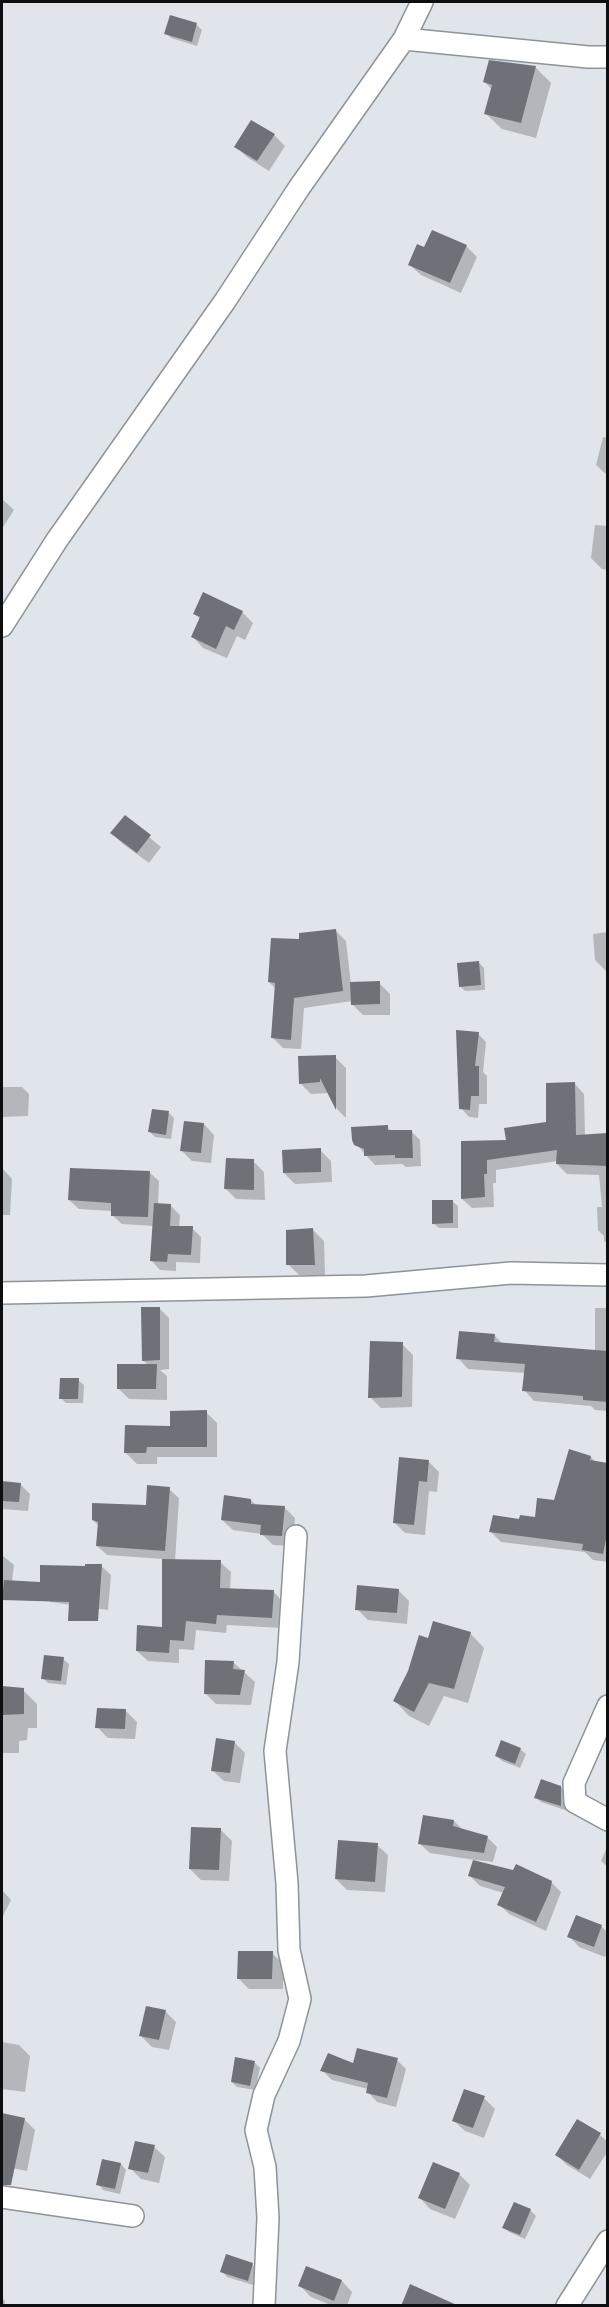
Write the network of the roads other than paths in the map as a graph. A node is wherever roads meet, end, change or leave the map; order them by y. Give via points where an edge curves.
1 (422, 2) edge
2 (404, 39) junction
3 (608, 57) edge
4 (2, 626) edge
5 (608, 1275) edge
6 (2, 1293) edge
7 (296, 1536) dead end
8 (608, 1706) edge
9 (608, 1820) edge
10 (2, 2198) edge
11 (134, 2217) dead end
12 (608, 2241) edge
13 (264, 2306) edge
14 (567, 2306) edge

1 - 2 street
2 - 3 street
2 - 4 street via 57,540
5 - 6 street via 511,1274 355,1286
7 - 13 street via 288,1662 275,1751 289,1950 300,1999 289,2041 264,2095 256,2130 265,2167 268,2218
8 - 9 street via 574,1783 575,1802
10 - 11 street
12 - 14 street

